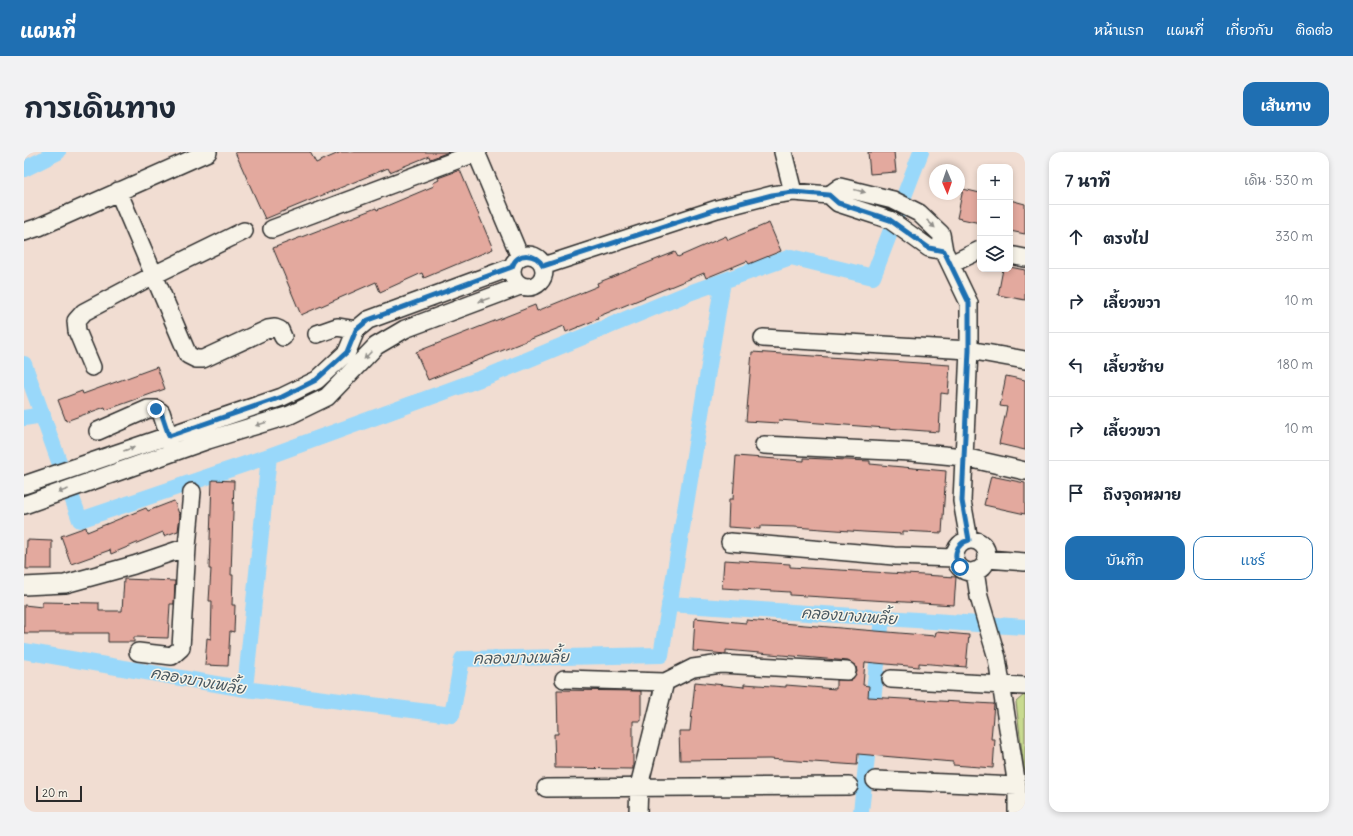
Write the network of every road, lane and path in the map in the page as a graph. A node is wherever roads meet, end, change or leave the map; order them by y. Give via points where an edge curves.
1 (208, 152) edge
2 (477, 152) edge
3 (783, 152) edge
4 (118, 191) junction
5 (793, 192) junction
6 (272, 229) dead end
7 (244, 231) dead end
8 (24, 232) edge
9 (977, 251) edge
10 (1013, 256) edge
11 (948, 258) junction
12 (1025, 258) edge
13 (516, 262) junction
14 (543, 266) junction
15 (154, 275) junction
16 (520, 286) junction
17 (356, 330) junction
18 (317, 334) dead end
19 (283, 337) dead end
20 (763, 338) dead end
21 (969, 350) junction
22 (1025, 360) edge
23 (92, 367) dead end
24 (98, 431) dead end
25 (169, 436) junction
26 (764, 445) dead end
27 (174, 452) junction
28 (964, 457) junction
29 (1025, 471) edge
30 (24, 485) edge
31 (192, 492) dead end
32 (26, 505) edge
33 (969, 540) junction
34 (730, 542) dead end
35 (187, 546) junction
36 (955, 558) junction
37 (987, 559) junction
38 (1025, 562) edge
39 (974, 571) junction
40 (24, 586) edge
41 (138, 652) dead end
42 (847, 671) dead end
43 (564, 679) dead end
44 (891, 679) dead end
45 (665, 682) junction
46 (1002, 685) junction
47 (1025, 686) edge
48 (874, 780) dead end
49 (639, 786) junction
50 (849, 786) dead end
51 (1017, 786) junction
52 (546, 788) dead end
53 (638, 812) edge
54 (1017, 812) edge

1 - 4 street
2 - 6 street
2 - 13 street
3 - 5 street
4 - 8 street via 39,228
4 - 15 street
5 - 11 street via 829,195 840,186 905,205 919,213 941,234
5 - 14 street via 717,209
7 - 15 street
9 - 11 street
10 - 12 street
11 - 21 street via 969,303
13 - 14 street via 525,255 536,257
13 - 16 street via 513,279
13 - 17 street via 368,320
14 - 16 street via 540,282 531,287
15 - 19 street via 188,355 196,359 204,359 268,328 280,330
15 - 23 street via 84,312 76,321 77,331
16 -> 27 street via 405,329 376,346 327,397 290,415
17 - 18 street via 337,327
17 - 25 street via 347,352 316,380 282,397
20 - 21 street
21 - 22 street
21 - 28 street
24 - 25 street via 148,409 156,409 161,412
25 - 27 street
30 -> 25 street
26 - 28 street
27 -> 32 street
28 - 29 street
28 - 33 street via 962,501
31 - 35 street
33 - 36 street via 957,548
33 - 37 street via 983,545
34 - 36 street via 894,556
35 - 40 street via 134,565 65,584
35 - 41 street via 181,648 172,656
36 - 39 street via 964,570
37 - 38 street
37 - 39 street via 982,567
39 - 46 street
42 - 45 street via 721,664 693,668
43 - 45 street
44 - 46 street
45 - 49 street
46 - 47 street
46 - 51 street
48 - 51 street
49 - 50 street
49 - 52 street
49 - 53 street
51 - 54 street

